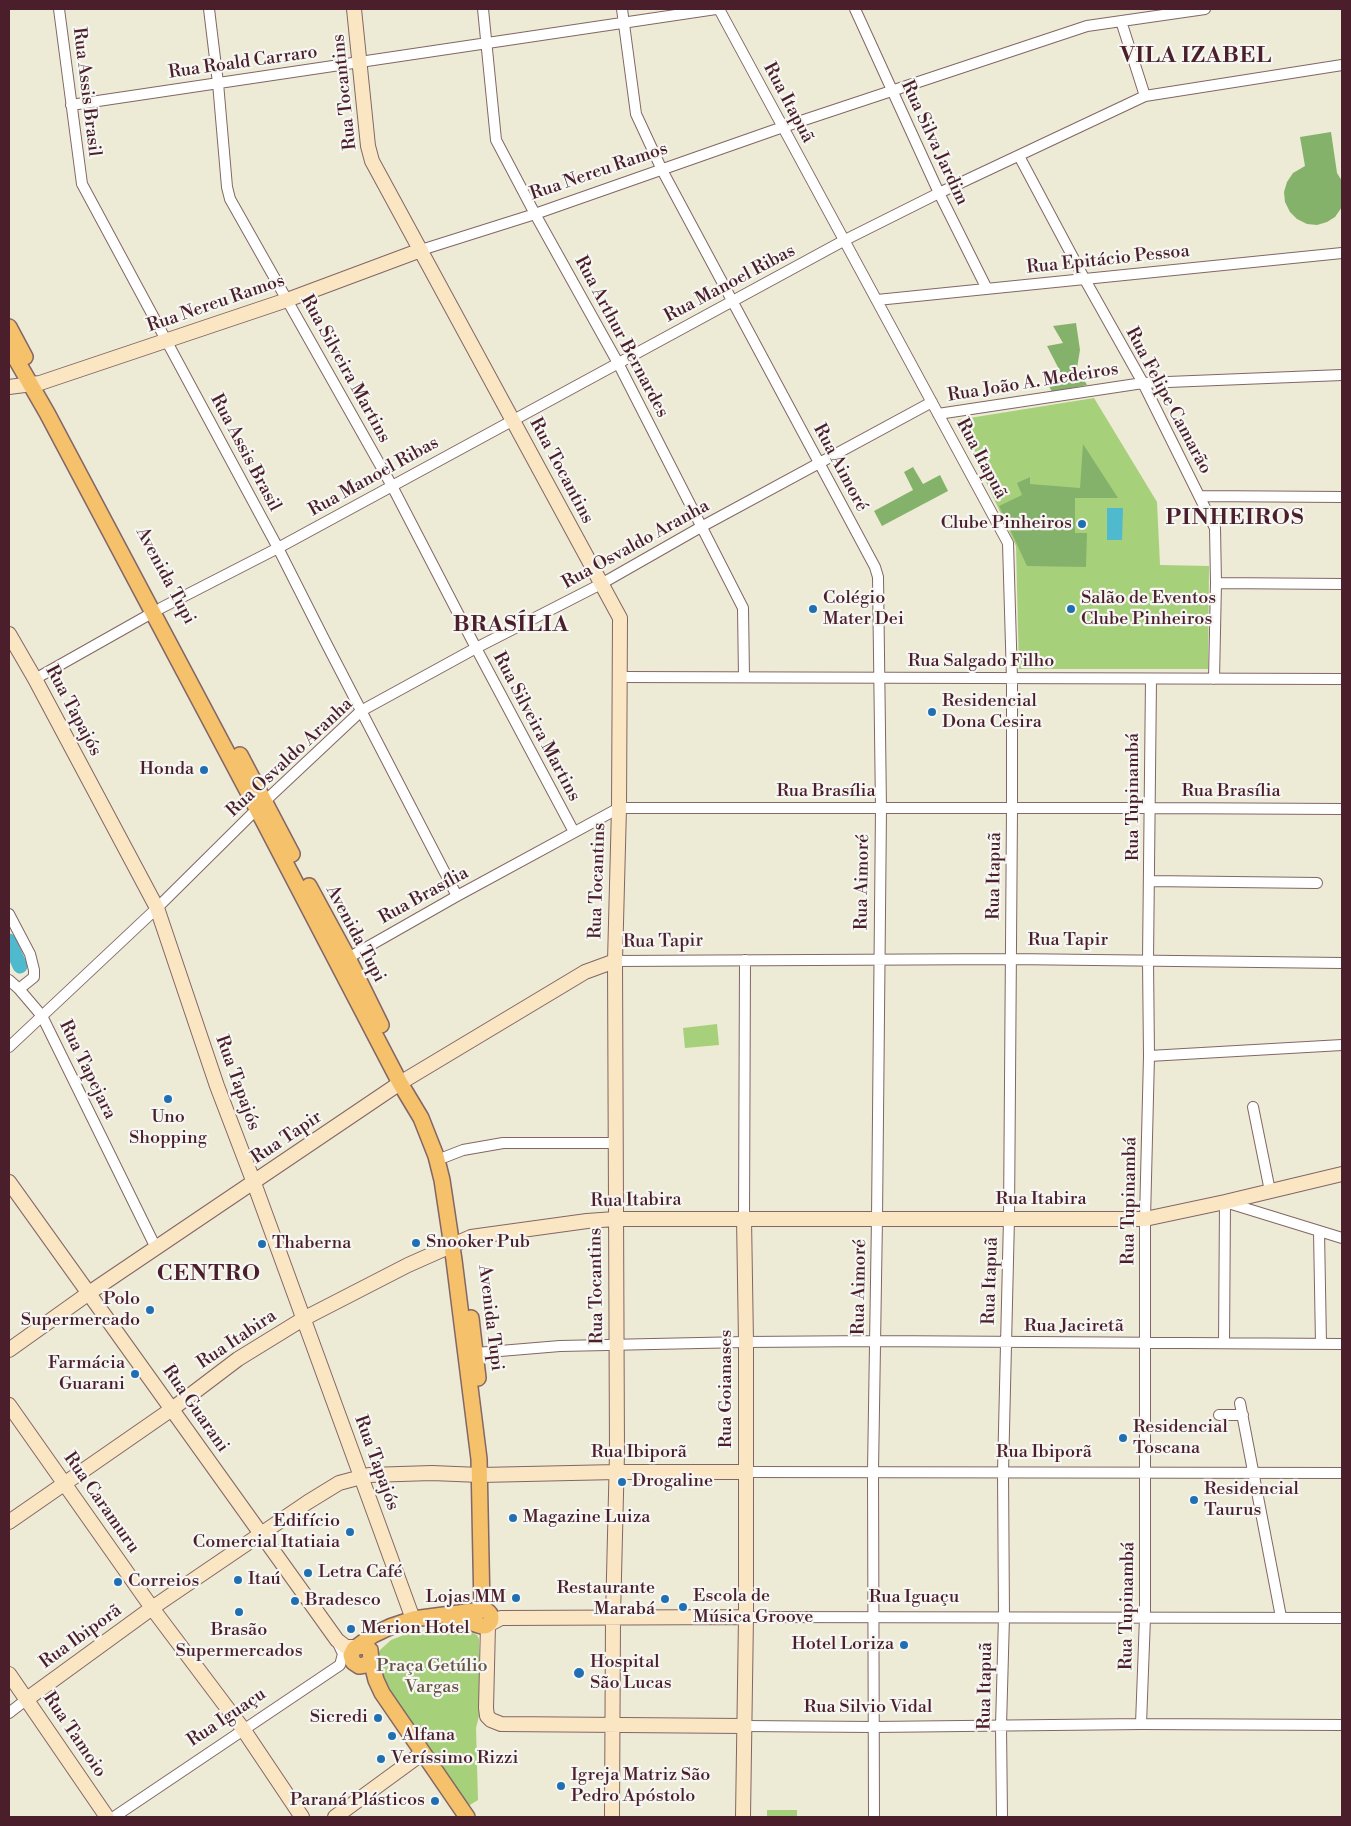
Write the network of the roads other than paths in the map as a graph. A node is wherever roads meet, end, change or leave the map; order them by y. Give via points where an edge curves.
1 (59, 9) edge
2 (209, 9) edge
3 (354, 9) edge
4 (483, 9) edge
5 (622, 9) edge
6 (718, 9) edge
7 (855, 9) edge
8 (1205, 9) edge
9 (1184, 10) edge
10 (1121, 21) junction
11 (624, 22) junction
12 (488, 43) junction
13 (360, 62) junction
14 (1342, 65) edge
15 (218, 83) junction
16 (891, 91) junction
17 (1145, 96) junction
18 (71, 105) junction
19 (783, 127) junction
20 (1019, 156) junction
21 (662, 170) junction
22 (939, 193) junction
23 (535, 214) junction
24 (845, 240) junction
25 (421, 250) junction
26 (1342, 253) edge
27 (1084, 278) junction
28 (987, 289) junction
29 (287, 300) junction
30 (877, 300) junction
31 (732, 301) junction
32 (9, 327) edge
33 (166, 340) junction
34 (9, 347) edge
35 (618, 363) junction
36 (1342, 375) edge
37 (1143, 383) junction
38 (35, 384) junction
39 (9, 387) edge
40 (932, 402) junction
41 (938, 414) junction
42 (512, 420) junction
43 (818, 463) junction
44 (392, 486) junction
45 (1199, 496) junction
46 (1342, 497) edge
47 (701, 527) junction
48 (278, 548) junction
49 (1216, 583) junction
50 (601, 584) junction
51 (1342, 584) edge
52 (157, 610) junction
53 (9, 634) edge
54 (476, 648) junction
55 (620, 677) junction
56 (744, 677) junction
57 (880, 678) junction
58 (35, 679) junction
59 (1012, 679) junction
60 (1151, 679) junction
61 (1214, 679) junction
62 (1342, 679) edge
63 (361, 711) junction
64 (261, 806) junction
65 (619, 808) junction
66 (1012, 808) junction
67 (1150, 808) junction
68 (880, 809) junction
69 (1342, 810) edge
70 (574, 832) junction
71 (1149, 881) junction
72 (1317, 883) dead end
73 (457, 896) junction
74 (157, 908) junction
75 (9, 914) edge
76 (348, 958) junction
77 (1011, 959) junction
78 (745, 960) junction
79 (878, 960) junction
80 (1148, 960) junction
81 (615, 961) junction
82 (1342, 963) edge
83 (9, 980) edge
84 (19, 989) junction
85 (42, 1016) junction
86 (1342, 1045) edge
87 (9, 1047) edge
88 (1149, 1056) junction
89 (404, 1081) junction
90 (1253, 1107) dead end
91 (616, 1143) junction
92 (445, 1157) junction
93 (1342, 1174) edge
94 (9, 1182) edge
95 (254, 1183) junction
96 (1270, 1190) junction
97 (1225, 1202) junction
98 (744, 1218) junction
99 (877, 1218) junction
100 (1009, 1218) junction
101 (1145, 1218) junction
102 (615, 1219) junction
103 (1319, 1231) junction
104 (1342, 1238) edge
105 (456, 1243) junction
106 (156, 1248) junction
107 (89, 1293) junction
108 (303, 1319) junction
109 (875, 1341) junction
110 (746, 1342) junction
111 (1006, 1343) junction
112 (1146, 1343) junction
113 (1224, 1343) junction
114 (1321, 1344) junction
115 (1342, 1344) edge
116 (616, 1345) junction
117 (9, 1350) edge
118 (476, 1354) junction
119 (1240, 1403) dead end
120 (9, 1405) edge
121 (172, 1409) junction
122 (1219, 1415) dead end
123 (1243, 1415) junction
124 (873, 1470) junction
125 (617, 1472) junction
126 (746, 1472) junction
127 (1003, 1472) junction
128 (1146, 1472) junction
129 (1253, 1472) junction
130 (1342, 1473) edge
131 (485, 1474) junction
132 (362, 1477) junction
133 (65, 1484) junction
134 (9, 1522) edge
135 (262, 1534) junction
136 (152, 1608) junction
137 (874, 1616) junction
138 (613, 1617) junction
139 (746, 1617) junction
140 (1145, 1617) junction
141 (1281, 1617) junction
142 (484, 1618) junction
143 (1004, 1618) junction
144 (1342, 1618) edge
145 (412, 1619) junction
146 (337, 1640) junction
147 (357, 1647) junction
148 (366, 1660) junction
149 (340, 1665) junction
150 (9, 1674) edge
151 (28, 1699) junction
152 (9, 1713) edge
153 (1141, 1724) junction
154 (613, 1725) junction
155 (1342, 1725) edge
156 (744, 1726) junction
157 (1001, 1726) junction
158 (874, 1727) junction
159 (243, 1729) junction
160 (417, 1758) junction
161 (107, 1817) edge
162 (114, 1817) edge
163 (302, 1817) edge
164 (335, 1817) edge
165 (458, 1817) edge
166 (467, 1817) edge
167 (612, 1817) edge
168 (743, 1817) edge
169 (874, 1817) edge
170 (1002, 1817) edge

1 - 18 street, Rua Assis Brasil
2 - 15 street, Rua Silveira Martins
3 - 13 street, Rua Tocantins
4 - 12 street, Rua Arthur Bernardes
5 - 11 street, Rua Aimoré
6 - 11 street, Rua Roald Carraro
6 - 19 street, Rua Itapuã
7 - 16 street, Rua Silva Jardim
8 - 9 street, Rua Nereu Ramos
9 - 10 street, Rua Nereu Ramos
10 - 16 street, Rua Nereu Ramos via 1087,26
10 - 17 street
11 - 12 street, Rua Roald Carraro
11 - 21 street, Rua Aimoré via 636,114
12 - 13 street, Rua Roald Carraro
12 - 23 street, Rua Arthur Bernardes via 496,140
13 - 15 street, Rua Roald Carraro
13 - 25 street, Rua Tocantins via 372,161
14 - 17 street, Rua Manoel Ribas
15 - 18 street, Rua Roald Carraro
15 - 29 street, Rua Silveira Martins via 226,187
16 - 19 street, Rua Nereu Ramos
16 - 22 street, Rua Silva Jardim
17 - 20 street, Rua Manoel Ribas
18 - 33 street, Rua Assis Brasil via 82,184
19 - 21 street, Rua Nereu Ramos
19 - 24 street, Rua Itapuã
20 - 22 street, Rua Manoel Ribas
20 - 27 street, Rua Felipe Camarão
21 - 23 street, Rua Nereu Ramos
21 - 31 street, Rua Aimoré
22 - 24 street, Rua Manoel Ribas
22 - 28 street, Rua Silva Jardim
23 - 25 street, Rua Nereu Ramos
23 - 35 street, Rua Arthur Bernardes
24 - 30 street, Rua Itapuã
24 - 31 street, Rua Manoel Ribas
25 - 29 street, Rua Nereu Ramos
25 - 42 street, Rua Tocantins
26 - 27 street, Rua Epitácio Pessoa
27 - 28 street, Rua Epitácio Pessoa
27 - 37 street, Rua Felipe Camarão
28 - 30 street, Rua Epitácio Pessoa
29 - 33 street, Rua Nereu Ramos
29 - 44 street, Rua Silveira Martins
30 - 40 street, Rua Itapuã
31 - 35 street, Rua Manoel Ribas
31 - 43 street, Rua Aimoré
32 - 38 main road, Avenida Tupi
33 - 38 street, Rua Nereu Ramos
33 - 48 street, Rua Assis Brasil
34 - 38 main road, Avenida Tupi
35 - 42 street, Rua Manoel Ribas
35 - 47 street, Rua Arthur Bernardes
36 - 37 street, Rua João A. Medeiros
37 - 41 street, Rua João A. Medeiros
37 - 45 street, Rua Felipe Camarão
38 - 39 street, Rua Nereu Ramos
38 - 52 main road, Avenida Tupi
40 - 41 street, Rua Itapuã
40 - 43 street, Rua Osvaldo Aranha
41 - 59 street, Rua Itapuã via 1008,543
42 - 44 street, Rua Manoel Ribas
42 - 50 street, Rua Tocantins
43 - 47 street, Rua Osvaldo Aranha
43 - 57 street, Rua Aimoré via 878,577
44 - 48 street, Rua Manoel Ribas
44 - 54 street, Rua Silveira Martins
45 - 46 street
45 - 49 street, Rua Felipe Camarão via 1215,528
47 - 50 street, Rua Osvaldo Aranha
47 - 56 street, Rua Arthur Bernardes via 743,608
48 - 52 street, Rua Manoel Ribas
48 - 63 street, Rua Assis Brasil
49 - 51 street
49 - 61 street, Rua Felipe Camarão
50 - 54 street, Rua Osvaldo Aranha
50 - 55 street, Rua Tocantins via 620,618
52 - 58 street, Rua Manoel Ribas
52 - 64 main road, Avenida Tupi
53 - 58 street, Rua Tapajós
54 - 63 street, Rua Osvaldo Aranha
54 - 70 street, Rua Silveira Martins
55 - 56 street, Rua Salgado Filho
55 - 65 street, Rua Tocantins
56 - 57 street, Rua Salgado Filho
57 - 59 street, Rua Salgado Filho
57 - 68 street, Rua Aimoré
58 - 74 street, Rua Tapajós
59 - 60 street, Rua Salgado Filho
59 - 66 street, Rua Itapuã
60 - 61 street, Rua Salgado Filho
60 - 67 street, Rua Tupinambá
61 - 62 street, Rua Salgado Filho
63 - 64 street, Rua Osvaldo Aranha
63 - 73 street, Rua Assis Brasil
64 - 74 street, Rua Osvaldo Aranha
64 - 76 main road, Avenida Tupi
64 - 89 main road, Avenida Tupi
65 - 68 street, Rua Brasília
65 - 70 street, Rua Brasília
65 - 81 street, Rua Tocantins
66 - 67 street, Rua Brasília
66 - 68 street, Rua Brasília
66 - 77 street, Rua Itapuã
67 - 69 street, Rua Brasília
67 - 71 street, Rua Tupinambá
68 - 79 street, Rua Aimoré
70 - 73 street, Rua Brasília
71 - 72 street
71 - 80 street, Rua Tupinambá
73 - 76 street, Rua Brasília
74 - 85 street, Rua Osvaldo Aranha
74 - 95 street, Rua Tapajós via 217,1086
75 - 84 street via 30,954 34,970 34,977
76 - 89 main road, Avenida Tupi
77 - 79 street, Rua Tapir
77 - 80 street, Rua Tapir
77 - 100 street, Rua Itapuã
78 - 79 street, Rua Tapir
78 - 81 street, Rua Tapir
78 - 98 street, Rua Goianases
79 - 99 street, Rua Aimoré
80 - 82 street, Rua Tapir
80 - 88 street, Rua Tupinambá
81 - 89 street, Rua Tapir via 585,972
81 - 91 street, Rua Tocantins
83 - 84 street, Rua Tapejara
84 - 85 street, Rua Tapejara
85 - 87 street, Rua Osvaldo Aranha
85 - 106 street, Rua Tapejara
86 - 88 street
88 - 101 street, Rua Tupinambá
89 - 92 main road, Avenida Tupi via 433,1125
89 - 95 street, Rua Tapir
89 - 105 main road, Avenida Tupi via 436,1156
90 - 96 street
91 - 92 street via 504,1142
91 - 102 street, Rua Tocantins
92 - 105 main road, Avenida Tupi
93 - 96 street, Rua Itabira
94 - 107 street, Rua Guarani
95 - 106 street, Rua Tapir
95 - 108 street, Rua Tapajós
96 - 97 street, Rua Itabira
97 - 101 street, Rua Itabira
97 - 103 street
97 - 113 street
98 - 99 street, Rua Itabira
98 - 102 street, Rua Itabira
98 - 110 street, Rua Goianases
99 - 100 street, Rua Itabira
99 - 109 street, Rua Aimoré
100 - 101 street, Rua Itabira
100 - 111 street, Rua Itapuã
101 - 112 street, Rua Tupinambá
102 - 105 street, Rua Itabira via 471,1237
102 - 116 street, Rua Tocantins
103 - 104 street
103 - 114 street
105 - 108 street, Rua Itabira
105 - 118 main road, Avenida Tupi
105 - 131 main road, Avenida Tupi
106 - 107 street, Rua Tapir
107 - 117 street, Rua Tapir
107 - 121 street, Rua Guarani
108 - 121 street, Rua Itabira via 238,1360
108 - 132 street, Rua Tapajós
109 - 110 street, Rua Jaciretã
109 - 111 street, Rua Jaciretã
109 - 124 street, Rua Aimoré
110 - 116 street, Rua Jaciretã
110 - 126 street, Rua Goianases
111 - 112 street, Rua Jaciretã
111 - 127 street, Rua Itapuã
112 - 113 street, Rua Jaciretã
112 - 128 street, Rua Tupinambá
113 - 114 street, Rua Jaciretã
114 - 115 street, Rua Jaciretã
116 - 118 street, Rua Jaciretã via 560,1346
116 - 125 street, Rua Tocantins
118 - 131 main road, Avenida Tupi
119 - 123 street
120 - 133 street, Rua Caramuru
121 - 133 street, Rua Itabira
121 - 135 street, Rua Guarani
122 - 123 street
123 - 129 street
124 - 126 street, Rua Ibiporã
124 - 127 street, Rua Ibiporã
124 - 137 street, Rua Aimoré
125 - 126 street, Rua Ibiporã
125 - 131 street, Rua Ibiporã
125 - 138 street, Rua Tocantins
126 - 139 street, Rua Goianases
127 - 128 street, Rua Ibiporã
127 - 143 street, Rua Itapuã
128 - 129 street, Rua Ibiporã
128 - 140 street, Rua Tupinambá
129 - 130 street, Rua Ibiporã
129 - 141 street
131 - 132 street, Rua Ibiporã
131 - 142 main road, Avenida Tupi
132 - 135 street, Rua Ibiporã via 339,1483
132 - 145 street, Rua Tapajós
133 - 134 street, Rua Itabira
133 - 136 street, Rua Caramuru
135 - 136 street, Rua Ibiporã
135 - 146 street, Rua Guarani
136 - 151 street, Rua Ibiporã
136 - 159 street, Rua Caramuru
137 - 139 street, Rua Iguaçu
137 - 143 street, Rua Iguaçu
137 - 158 street, Rua Aimoré
138 - 139 street, Rua Iguaçu
138 - 142 street, Rua Iguaçu
138 - 154 street, Rua Tocantins
139 - 156 street, Rua Goianases
140 - 141 street, Rua Iguaçu
140 - 143 street, Rua Iguaçu
140 - 153 street, Rua Tupinambá
141 - 144 street, Rua Iguaçu
142 - 145 main road, Rua Iguaçu
142 - 148 main road, Rua Iguaçu via 406,1628 382,1642
142 - 154 street, Rua Silvio Vidal via 486,1708 491,1720 501,1724
143 - 157 street, Rua Itapuã
145 - 147 main road, Rua Iguaçu via 373,1635
146 - 147 street via 346,1647
146 - 149 street via 342,1654
147 - 148 main road via 368,1648 372,1654
148 - 149 street
148 - 160 main road
148 - 166 main road via 382,1693
149 - 159 street, Rua Iguaçu
150 - 151 street, Rua Tamoio
151 - 152 street, Rua Ibiporã
151 - 161 street, Rua Tamoio
153 - 155 street, Rua Silvio Vidal
153 - 157 street, Rua Silvio Vidal
154 - 156 street, Rua Silvio Vidal
154 - 167 street, Rua Tocantins
156 - 158 street, Rua Silvio Vidal
156 - 168 street, Rua Goianases
157 - 158 street, Rua Silvio Vidal
157 - 170 street, Rua Itapuã
158 - 169 street, Rua Aimoré
159 - 162 street, Rua Iguaçu
159 - 163 street, Rua Caramuru
160 - 164 street
160 - 165 main road

